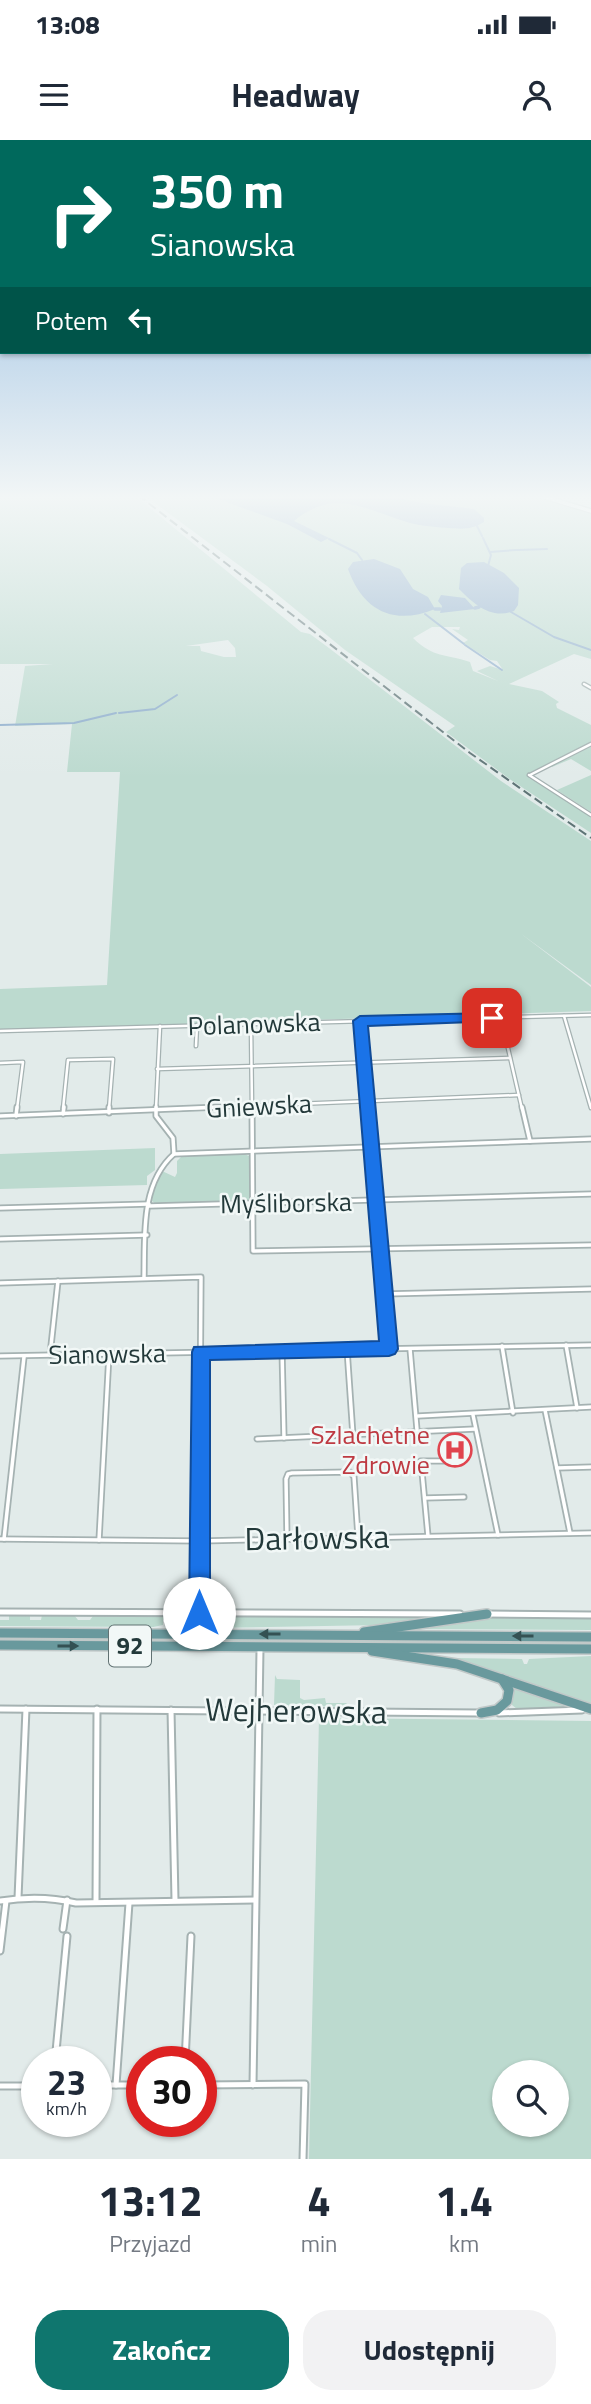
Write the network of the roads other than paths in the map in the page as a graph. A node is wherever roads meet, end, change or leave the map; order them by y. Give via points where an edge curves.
1 (584, 684) dead end
2 (591, 688) edge
3 (591, 744) edge
4 (591, 815) edge
5 (591, 1015) edge
6 (564, 1016) junction
7 (501, 1017) junction
8 (360, 1021) junction
9 (251, 1024) junction
10 (197, 1025) junction
11 (160, 1026) junction
12 (0, 1031) edge
13 (196, 1046) dead end
14 (510, 1058) junction
15 (0, 1063) edge
16 (362, 1063) junction
17 (251, 1066) junction
18 (158, 1069) junction
19 (519, 1095) junction
20 (365, 1101) junction
21 (251, 1106) junction
22 (591, 1108) edge
23 (155, 1111) junction
24 (109, 1113) junction
25 (63, 1114) junction
26 (0, 1116) edge
27 (16, 1116) junction
28 (591, 1139) edge
29 (530, 1141) junction
30 (371, 1147) junction
31 (252, 1152) junction
32 (174, 1154) junction
33 (591, 1194) edge
34 (376, 1201) junction
35 (253, 1204) junction
36 (149, 1205) junction
37 (0, 1208) edge
38 (147, 1235) junction
39 (0, 1239) edge
40 (591, 1245) edge
41 (380, 1249) junction
42 (144, 1278) junction
43 (58, 1281) junction
44 (0, 1283) edge
45 (591, 1289) edge
46 (384, 1294) junction
47 (378, 1302) dead end
48 (384, 1302) junction
49 (566, 1345) junction
50 (591, 1345) edge
51 (502, 1346) junction
52 (410, 1348) junction
53 (347, 1349) junction
54 (389, 1349) junction
55 (282, 1350) junction
56 (201, 1352) junction
57 (110, 1354) junction
58 (51, 1355) junction
59 (0, 1356) edge
60 (24, 1356) junction
61 (591, 1407) edge
62 (577, 1408) junction
63 (545, 1410) junction
64 (513, 1413) junction
65 (473, 1415) junction
66 (418, 1416) junction
67 (475, 1429) junction
68 (417, 1430) junction
69 (353, 1436) junction
70 (284, 1438) junction
71 (257, 1439) dead end
72 (459, 1461) dead end
73 (591, 1467) edge
74 (557, 1468) junction
75 (464, 1497) dead end
76 (425, 1498) junction
77 (591, 1533) edge
78 (570, 1534) junction
79 (498, 1535) junction
80 (428, 1536) junction
81 (358, 1537) junction
82 (2, 1539) edge
83 (287, 1539) junction
84 (99, 1540) junction
85 (200, 1541) junction
86 (0, 1612) edge
87 (199, 1613) junction
88 (487, 1614) junction
89 (591, 1615) edge
90 (0, 1633) edge
91 (338, 1635) junction
92 (591, 1636) edge
93 (0, 1645) edge
94 (260, 1647) junction
95 (338, 1647) junction
96 (591, 1649) edge
97 (501, 1678) junction
98 (0, 1709) edge
99 (26, 1709) junction
100 (97, 1709) junction
101 (591, 1709) edge
102 (171, 1710) junction
103 (259, 1710) junction
104 (481, 1713) junction
105 (18, 1898) junction
106 (67, 1900) junction
107 (175, 1900) junction
108 (256, 1900) junction
109 (3, 1901) edge
110 (96, 1902) junction
111 (129, 1903) junction
112 (63, 1928) dead end
113 (67, 1936) dead end
114 (191, 1936) dead end
115 (0, 1951) edge
116 (57, 2046) edge
117 (186, 2046) edge
118 (21, 2085) edge
119 (112, 2085) edge
120 (116, 2085) junction
121 (126, 2085) edge
122 (217, 2085) edge
123 (253, 2085) junction
124 (0, 2086) edge
125 (303, 2159) edge

1 - 2 street
3 - 4 street via 529,775
5 - 6 street, Polanowska
6 - 7 street, Polanowska
6 - 22 street
7 - 8 street, Polanowska
7 - 14 street
8 - 9 street, Polanowska
8 - 16 street
9 - 10 street, Polanowska
9 - 17 street
10 - 11 street, Polanowska
10 - 13 street
11 - 12 street, Polanowska
11 - 18 street
14 - 16 street
14 - 19 street
15 - 27 street via 23,1062
16 - 17 street
16 - 20 street
17 - 18 street
17 - 21 street
18 - 23 street
19 - 20 street, Gniewska
19 - 29 street
20 - 21 street, Gniewska
20 - 30 street
21 - 23 street, Gniewska
21 - 31 street
23 - 24 street, Gniewska
23 - 32 street via 173,1138
24 - 25 street, Gniewska
24 - 25 street via 113,1059 68,1060
25 - 27 street, Gniewska
26 - 27 street, Gniewska
28 - 29 street
29 - 30 street
30 - 31 street
30 - 34 street
31 - 32 street
31 - 35 street
32 - 36 street via 155,1176
33 - 34 street, Myśliborska
34 - 35 street, Myśliborska
34 - 41 street
35 - 36 street, Myśliborska
35 - 41 street via 253,1251
36 - 37 street, Myśliborska
36 - 38 street
38 - 39 street
38 - 42 street
40 - 41 street
41 - 46 street
42 - 43 street
42 - 56 street via 201,1277
43 - 44 street
43 - 58 street
45 - 46 street
46 - 48 street
47 - 48 street
48 - 54 street
49 - 50 street, Sianowska
49 - 51 street, Sianowska
49 - 62 street
51 - 52 street, Sianowska
51 - 64 street
52 - 54 street, Sianowska
52 - 66 street
53 - 54 street, Sianowska
53 - 55 street, Sianowska
53 - 69 street
55 - 56 street, Sianowska
55 - 70 street
56 - 57 street, Sianowska
56 - 85 street
57 - 58 street, Sianowska
57 - 84 street
58 - 60 street, Sianowska
59 - 60 street, Sianowska
60 - 82 street
61 - 62 street
62 - 63 street
63 - 64 street
63 - 74 street
64 - 65 street
65 - 66 street
65 - 67 street
66 - 68 street
67 - 68 street
67 - 79 street
68 - 69 street
69 - 70 street
70 - 71 street
72 - 76 street via 421,1461
73 - 74 street
74 - 78 street
75 - 76 street
76 - 80 street
77 - 78 street, Darłowska
78 - 79 street, Darłowska
79 - 80 street, Darłowska
80 - 81 street, Darłowska
81 - 83 street, Darłowska
81 - 83 street via 351,1472 292,1473 286,1479
82 - 84 street, Darłowska
83 - 85 street, Darłowska
84 - 85 street, Darłowska
85 - 87 street
86 - 87 street
87 - 88 street
88 - 89 street
88 - 91 main road
91 -> 90 main road, 92
92 -> 91 main road, 92
93 -> 94 main road, 92
94 - 95 main road, 92
94 - 103 street
95 - 96 main road, 92
95 - 97 main road via 435,1659
97 - 101 main road
97 - 104 main road via 509,1690 507,1701 500,1709
98 - 99 street, Wejherowska
99 - 100 street, Wejherowska
99 - 105 street
100 - 102 street, Wejherowska
100 - 110 street
101 - 104 street, Wejherowska
102 - 103 street, Wejherowska
102 - 107 street
103 - 104 street, Wejherowska
103 - 108 street
105 - 106 street
105 - 109 street
106 - 110 street
106 - 112 street
107 - 108 street
107 - 111 street
108 - 123 street
109 - 115 street
110 - 111 street
111 - 120 street
113 - 116 street
114 - 117 street
118 - 124 street
119 - 120 street
120 - 121 street
122 - 123 street
123 - 125 street via 305,2084

